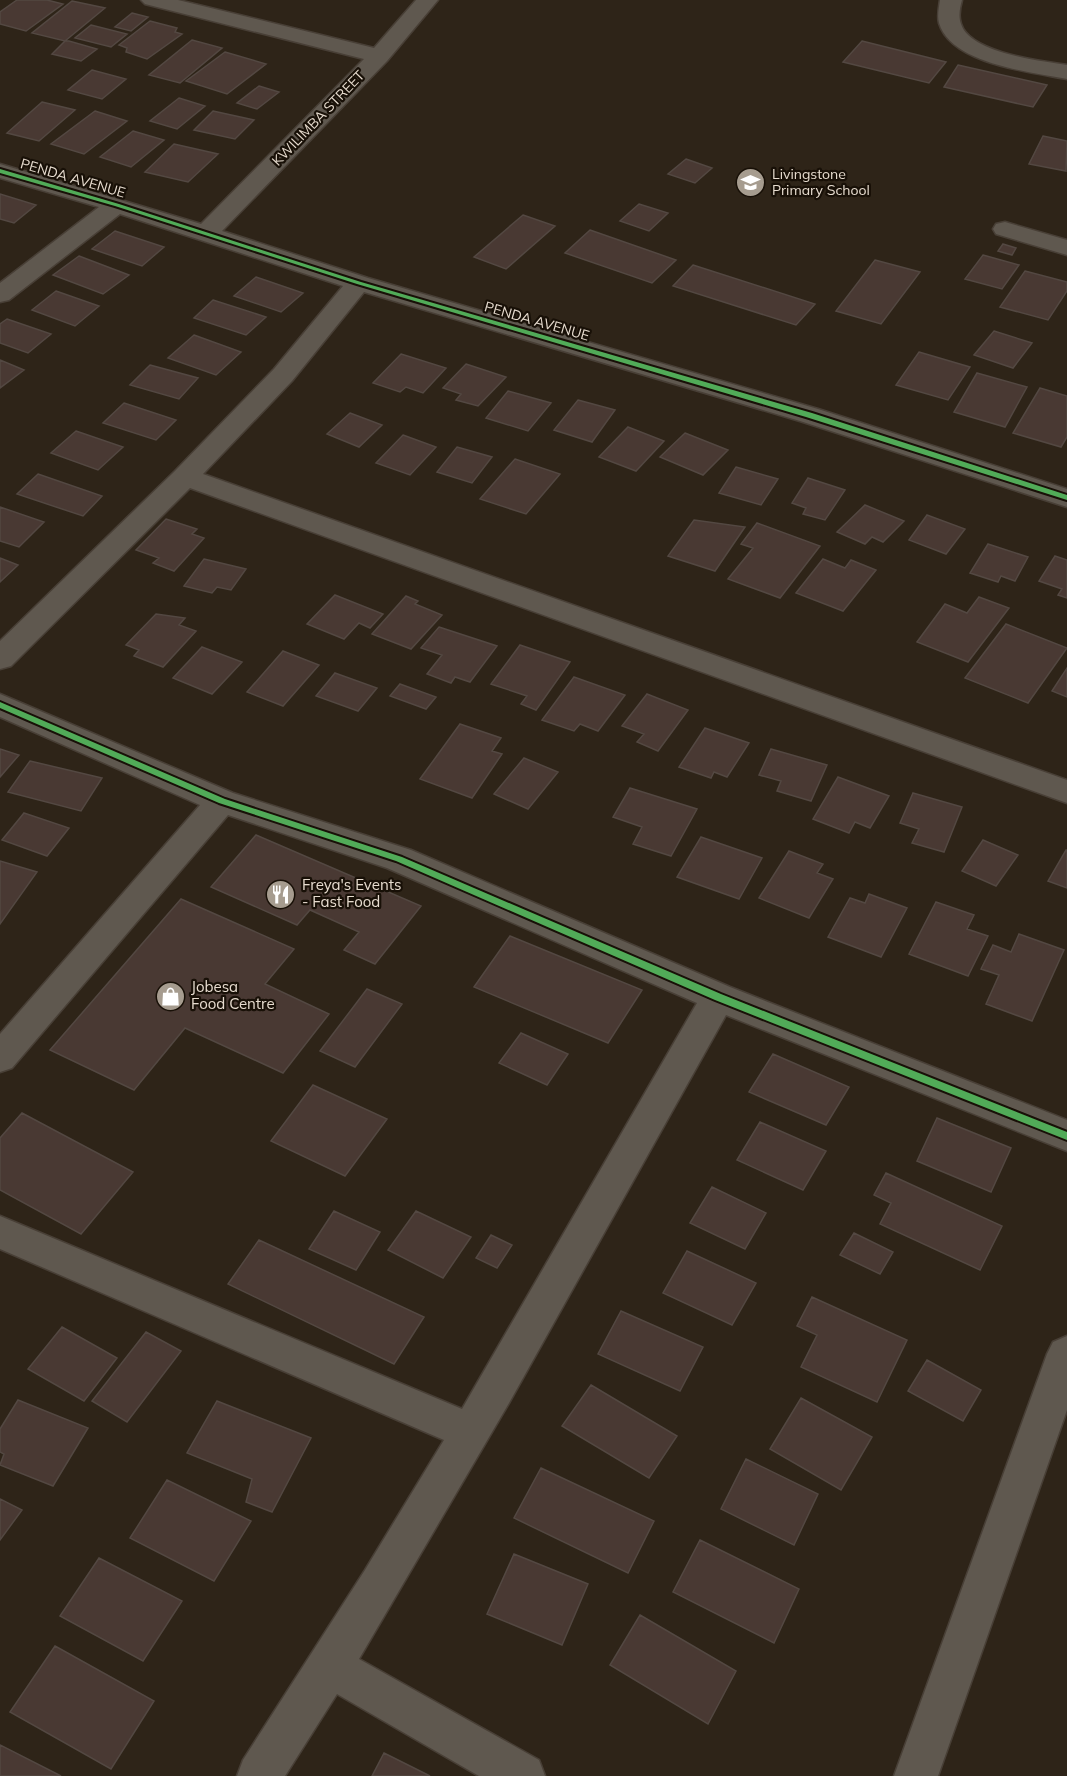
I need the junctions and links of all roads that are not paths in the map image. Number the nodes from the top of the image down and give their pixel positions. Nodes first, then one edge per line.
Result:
1 (152, 0) edge
2 (427, 0) edge
3 (951, 0) edge
4 (379, 56) junction
5 (1067, 72) edge
6 (0, 171) edge
7 (117, 205) junction
8 (1005, 229) dead end
9 (206, 233) junction
10 (1067, 248) edge
11 (359, 283) junction
12 (0, 295) edge
13 (185, 477) junction
14 (1067, 498) edge
15 (0, 659) edge
16 (0, 705) edge
17 (1067, 792) edge
18 (222, 801) junction
19 (718, 997) junction
20 (0, 1058) edge
21 (1067, 1136) edge
22 (3, 1239) edge
23 (1067, 1354) edge
24 (470, 1432) junction
25 (331, 1667) junction
26 (925, 1773) edge
27 (259, 1776) edge
28 (524, 1776) edge

1 - 4 street
2 - 4 street, KWILIMBA STREET
3 - 5 street
4 - 9 street, KWILIMBA STREET
6 - 7 street, PENDA AVENUE
7 - 9 street, PENDA AVENUE
7 - 12 street
8 - 10 street
9 - 11 street, PENDA AVENUE
11 - 13 street
11 - 14 street, PENDA AVENUE
13 - 15 street
13 - 17 street
16 - 18 street
18 - 19 street
18 - 20 street
19 - 21 street
19 - 24 street
22 - 24 street
23 - 26 street
24 - 25 street
25 - 27 street
25 - 28 street

